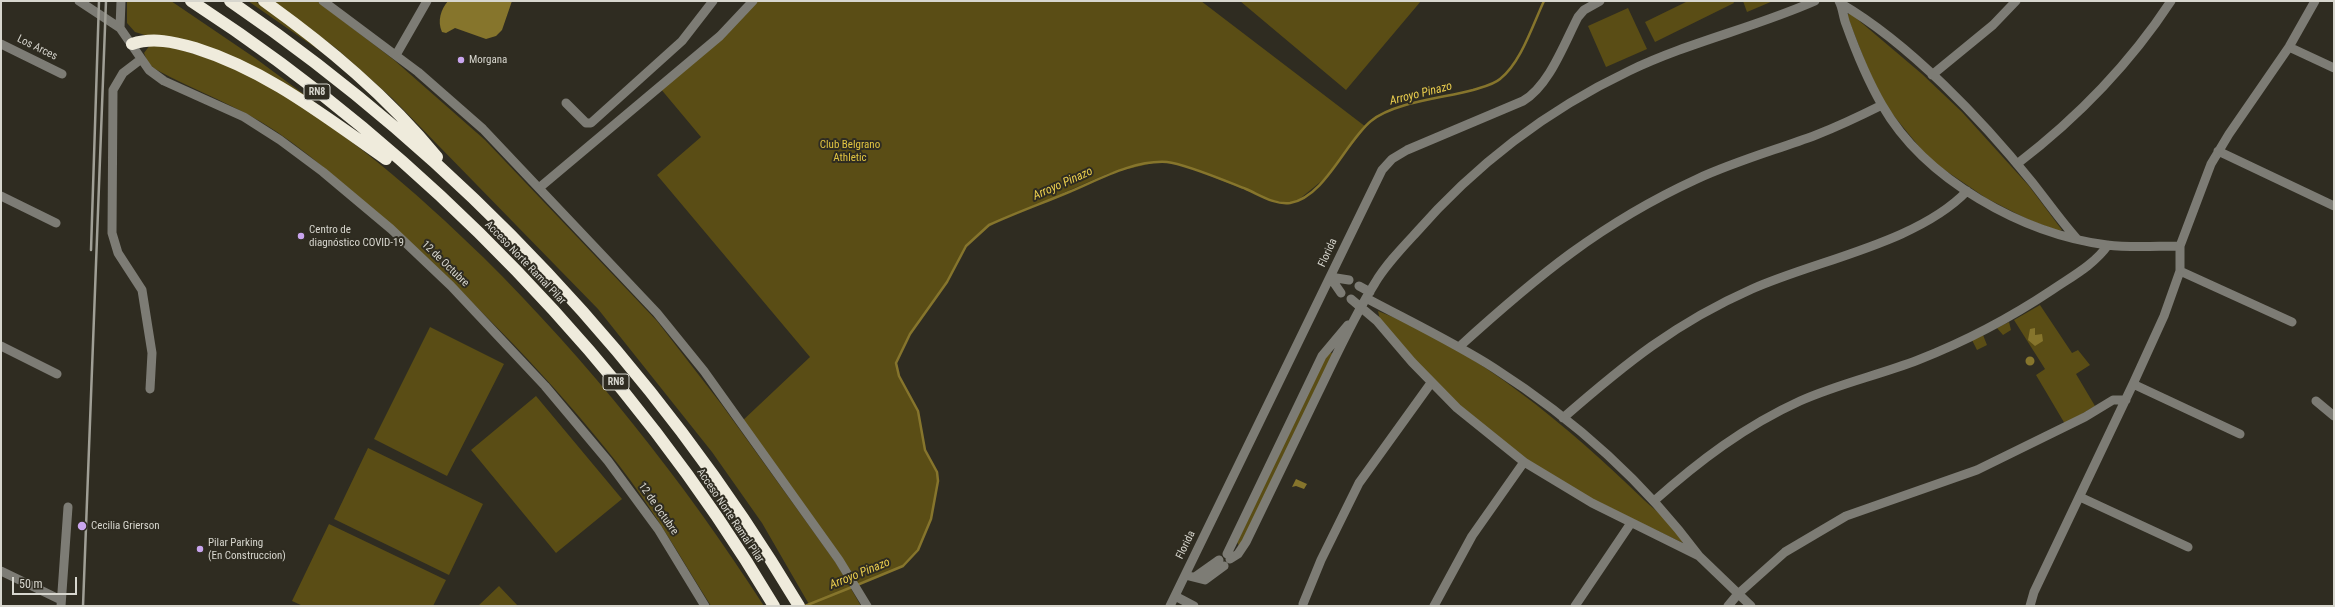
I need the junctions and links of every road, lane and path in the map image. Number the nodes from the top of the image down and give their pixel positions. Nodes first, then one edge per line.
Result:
1 (121, 1) edge
2 (191, 1) edge
3 (230, 1) edge
4 (264, 1) edge
5 (323, 1) edge
6 (427, 1) edge
7 (713, 1) edge
8 (753, 1) edge
9 (1600, 1) edge
10 (1815, 1) edge
11 (2016, 1) edge
12 (2171, 1) edge
13 (2314, 1) edge
14 (84, 2) edge
15 (1840, 2) edge
16 (120, 28) junction
17 (1, 44) edge
18 (132, 44) junction
19 (2290, 47) junction
20 (396, 55) junction
21 (140, 60) junction
22 (2334, 68) edge
23 (62, 74) dead end
24 (1932, 76) junction
25 (566, 103) dead end
26 (1882, 105) junction
27 (2218, 151) junction
28 (2017, 164) junction
29 (539, 188) junction
30 (1967, 191) junction
31 (466, 192) junction
32 (436, 193) junction
33 (1, 196) edge
34 (2334, 206) edge
35 (56, 223) dead end
36 (2077, 239) junction
37 (2108, 245) junction
38 (2180, 246) junction
39 (2180, 270) junction
40 (1330, 277) junction
41 (1349, 280) dead end
42 (1359, 286) dead end
43 (1341, 293) dead end
44 (1351, 299) dead end
45 (1364, 302) junction
46 (2292, 322) dead end
47 (1, 346) edge
48 (1459, 347) junction
49 (57, 374) dead end
50 (1431, 383) junction
51 (2134, 384) junction
52 (150, 389) dead end
53 (2126, 400) junction
54 (2316, 401) dead end
55 (2334, 416) edge
56 (1563, 418) junction
57 (2240, 434) dead end
58 (1524, 462) junction
59 (2080, 497) junction
60 (1654, 501) junction
61 (68, 507) dead end
62 (1631, 523) junction
63 (1232, 544) junction
64 (2188, 546) dead end
65 (1242, 549) junction
66 (1700, 556) junction
67 (1225, 560) junction
68 (1, 571) edge
69 (1185, 575) junction
70 (1738, 594) junction
71 (1175, 596) junction
72 (61, 603) edge
73 (1303, 604) dead end
74 (866, 605) edge
75 (705, 606) edge
76 (774, 606) edge
77 (800, 606) edge
78 (1170, 606) edge
79 (1194, 606) edge
80 (1434, 606) edge
81 (1576, 606) edge
82 (1728, 606) edge
83 (1751, 606) edge
84 (2030, 606) edge

1 - 16 street
2 - 32 highway, Acceso Norte Ramal Pilar / RN8
3 - 31 highway, Acceso Norte Ramal Pilar / RN8
4 - 31 highway
5 - 20 street
6 - 20 street
7 - 25 street
8 - 29 street
9 - 40 street, Florida
10 - 45 street
11 - 24 street
12 - 28 street
13 - 19 street
14 - 16 street, 12 de Octubre
15 - 24 street
15 - 26 street
16 - 18 street, 12 de Octubre
17 - 23 street, Los Arces
18 - 21 street, 12 de Octubre
18 - 32 highway
19 - 22 street
19 - 27 street
20 - 29 street
21 - 52 street
21 - 75 street, 12 de Octubre
24 - 28 street
26 - 30 street
26 - 48 street
27 - 34 street
27 - 38 street
28 - 36 street
29 - 74 street
30 - 36 street
30 - 56 street
31 - 77 highway, Acceso Norte Ramal Pilar / RN8
32 - 76 highway, Acceso Norte Ramal Pilar / RN8
33 - 35 street
36 - 37 street
37 - 38 street
37 - 60 street
38 - 39 street
39 - 46 street
39 - 51 street
40 - 41 street
40 - 43 street
40 - 69 street, Florida
42 - 45 street
44 - 45 street
45 - 48 street
45 - 50 street
45 - 63 street
45 - 65 street
47 - 49 street
48 - 56 street
50 - 58 street
50 - 73 street
51 - 53 street
51 - 57 street
53 - 59 street
53 - 70 street
54 - 55 street
56 - 60 street
58 - 62 street
58 - 80 street
59 - 64 street
59 - 84 street
60 - 66 street
61 - 72 street
62 - 66 street
62 - 81 street
63 - 65 street
63 - 67 street
65 - 67 street
66 - 70 street
67 - 69 street
68 - 72 street
69 - 71 street, Florida
70 - 82 street
70 - 83 street
71 - 78 street, Florida
71 - 79 street

